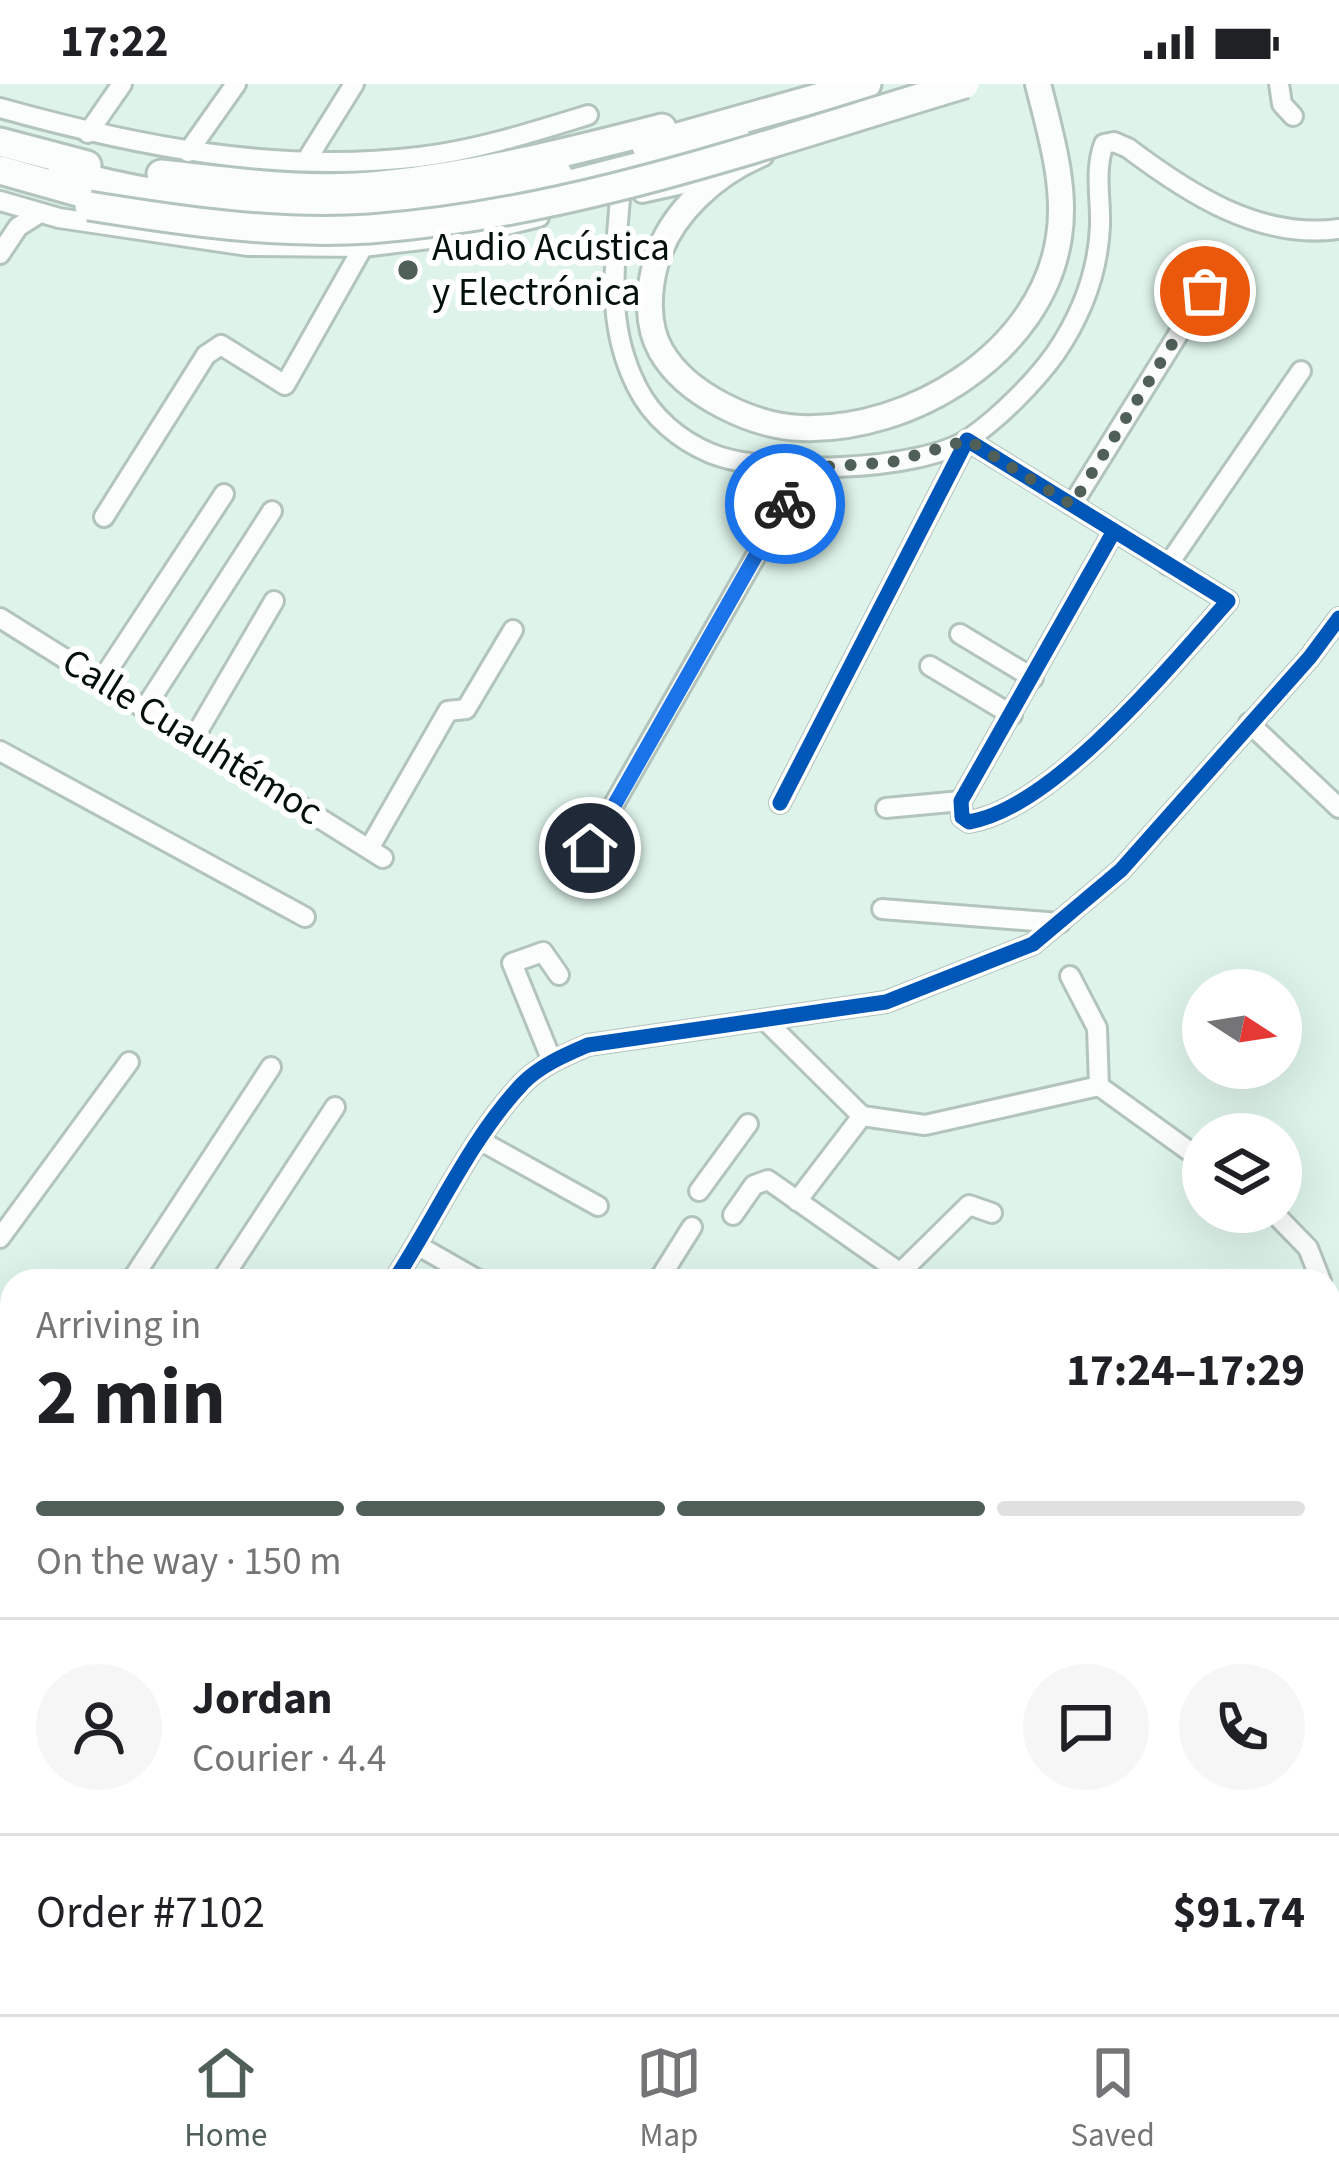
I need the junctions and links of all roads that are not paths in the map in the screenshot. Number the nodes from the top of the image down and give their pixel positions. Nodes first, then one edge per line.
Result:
1 (122, 84) edge
2 (236, 84) edge
3 (354, 84) edge
4 (834, 84) edge
5 (966, 84) edge
6 (1280, 84) edge
7 (1041, 96) edge
8 (868, 97) edge
9 (0, 108) edge
10 (589, 115) dead end
11 (1293, 116) dead end
12 (88, 133) junction
13 (0, 142) edge
14 (188, 152) junction
15 (0, 153) edge
16 (306, 161) junction
17 (0, 170) edge
18 (719, 176) junction
19 (0, 180) edge
20 (620, 198) junction
21 (0, 201) edge
22 (40, 213) junction
23 (1339, 230) edge
24 (363, 247) junction
25 (0, 254) edge
26 (1205, 291) dead end
27 (1301, 371) dead end
28 (968, 440) junction
29 (806, 468) junction
30 (224, 494) dead end
31 (1072, 505) junction
32 (272, 511) dead end
33 (104, 517) dead end
34 (1114, 531) junction
35 (1168, 565) junction
36 (274, 601) dead end
37 (0, 618) edge
38 (1339, 618) edge
39 (513, 630) dead end
40 (960, 634) dead end
41 (1324, 640) junction
42 (1339, 655) edge
43 (930, 666) dead end
44 (1033, 678) junction
45 (101, 680) junction
46 (146, 708) junction
47 (1012, 715) junction
48 (1249, 723) junction
49 (194, 738) junction
50 (0, 751) edge
51 (780, 803) dead end
52 (886, 808) dead end
53 (1339, 808) edge
54 (962, 809) junction
55 (590, 848) dead end
56 (882, 909) dead end
57 (305, 917) dead end
58 (1060, 923) junction
59 (559, 975) dead end
60 (1070, 976) dead end
61 (767, 1022) junction
62 (552, 1060) junction
63 (129, 1062) dead end
64 (271, 1067) dead end
65 (1099, 1086) junction
66 (335, 1107) dead end
67 (862, 1116) junction
68 (748, 1124) dead end
69 (481, 1141) junction
70 (1182, 1146) edge
71 (722, 1158) junction
72 (754, 1184) junction
73 (699, 1191) dead end
74 (797, 1202) junction
75 (598, 1206) dead end
76 (992, 1213) dead end
77 (733, 1215) dead end
78 (692, 1227) dead end
79 (1293, 1233) edge
80 (0, 1238) edge
81 (417, 1245) junction
82 (139, 1269) edge
83 (228, 1269) edge
84 (402, 1269) edge
85 (459, 1269) edge
86 (666, 1269) edge
87 (895, 1269) edge
88 (914, 1269) edge
89 (1316, 1269) edge

1 - 12 street
2 - 14 street
3 - 16 street
4 - 13 highway
5 - 8 highway
5 - 19 highway, bridge
6 - 11 street
7 - 18 main road
8 - 15 highway
8 - 17 highway
8 - 18 main road
9 - 12 street
10 - 16 street
12 - 14 street
14 - 16 street
18 - 20 street
20 - 24 street
20 - 29 street
21 - 22 street
22 - 24 street
22 - 25 street
23 - 28 street
24 - 33 street
26 - 31 street
27 - 35 street
28 - 29 street
28 - 31 street
28 - 51 street
29 - 55 street
30 - 45 street
31 - 34 street
32 - 46 street
34 - 35 street
34 - 44 street
35 - 54 street
36 - 49 street
37 - 45 street, Calle Cuauhtémoc
38 - 41 street
39 - 49 street, Calle Cuauhtémoc
40 - 44 street
41 - 42 street
41 - 48 street
43 - 47 street
44 - 47 street
45 - 46 street, Calle Cuauhtémoc
46 - 49 street, Calle Cuauhtémoc
47 - 54 street
48 - 53 street
48 - 58 street
50 - 57 street
52 - 54 street
56 - 58 street
58 - 61 street
59 - 62 street
60 - 65 street
61 - 62 street
61 - 67 street
62 - 69 street
63 - 80 street
64 - 82 street
65 - 67 street
65 - 70 street
66 - 83 street
67 - 74 street
68 - 71 street
69 - 75 street
69 - 81 street
71 - 72 street
71 - 73 street
72 - 74 street
72 - 77 street
74 - 87 street
76 - 88 street
78 - 86 street
79 - 89 street
81 - 84 street
81 - 85 street

